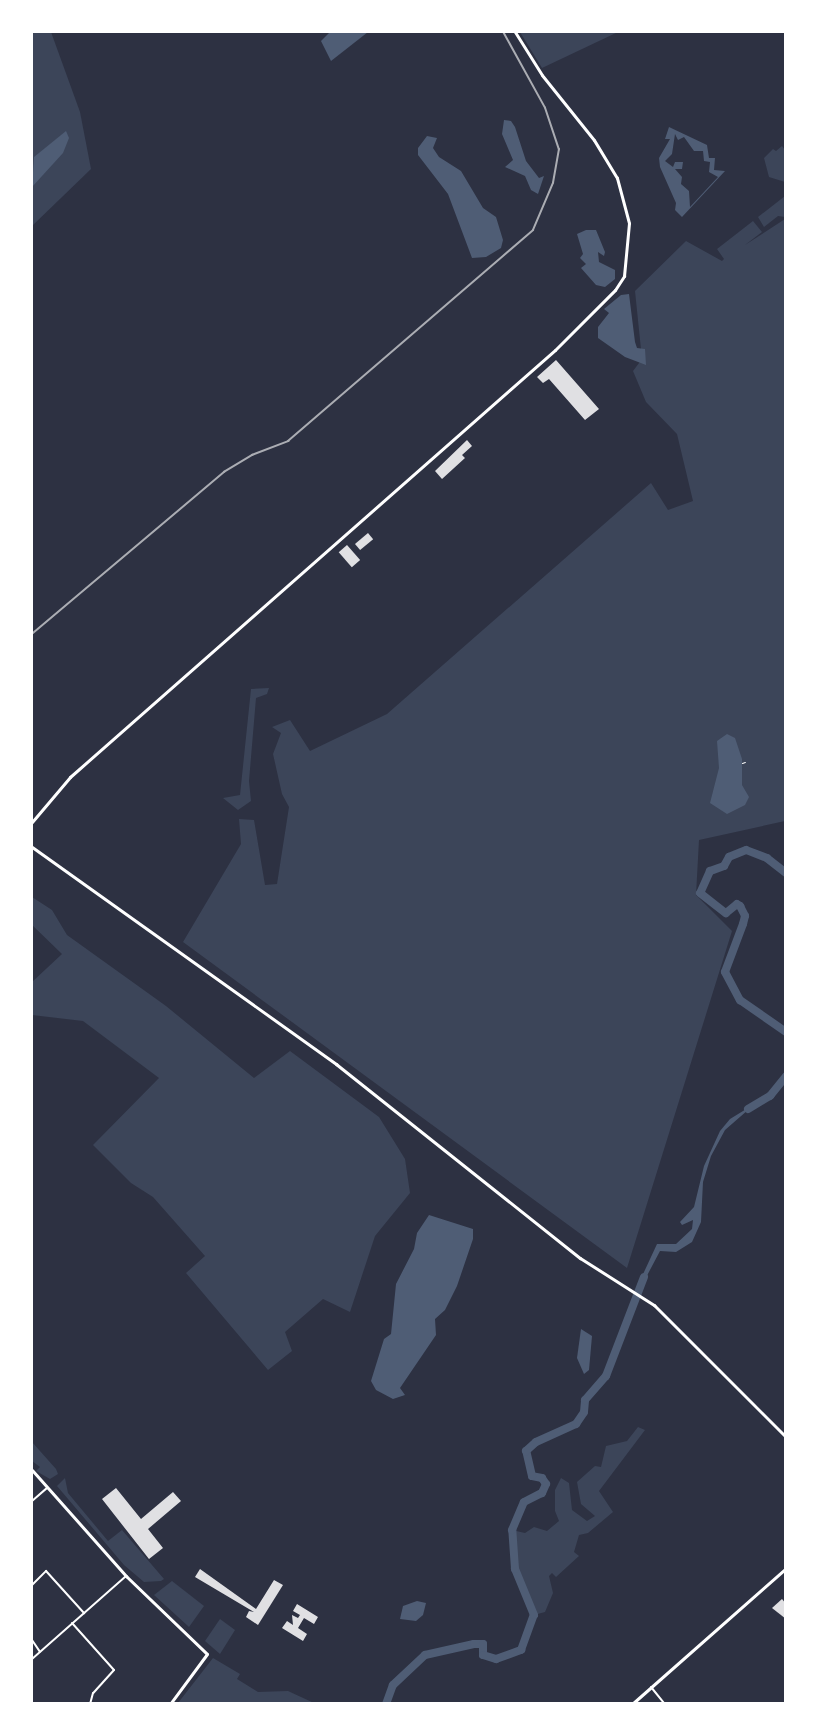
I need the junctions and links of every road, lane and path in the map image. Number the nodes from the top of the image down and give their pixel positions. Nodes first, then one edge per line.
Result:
1 (515, 32) edge
2 (745, 762) dead end
3 (742, 763) dead end
4 (32, 822) edge
5 (32, 847) edge
6 (786, 1437) edge
7 (32, 1470) edge
8 (47, 1488) junction
9 (32, 1501) edge
10 (786, 1569) edge
11 (126, 1576) junction
12 (32, 1586) edge
13 (84, 1613) junction
14 (72, 1623) junction
15 (32, 1640) edge
16 (40, 1652) junction
17 (32, 1659) edge
18 (651, 1687) junction
19 (90, 1704) edge
20 (170, 1704) edge
21 (632, 1704) edge
22 (665, 1704) edge

1 - 4 street
2 - 3 path
5 - 6 street
7 - 8 street
8 - 9 street
8 - 11 street
10 - 18 street
11 - 13 street
11 - 20 street
12 - 13 street
13 - 14 street
14 - 16 street
14 - 19 street
15 - 16 street
16 - 17 street
18 - 21 street
18 - 22 street

